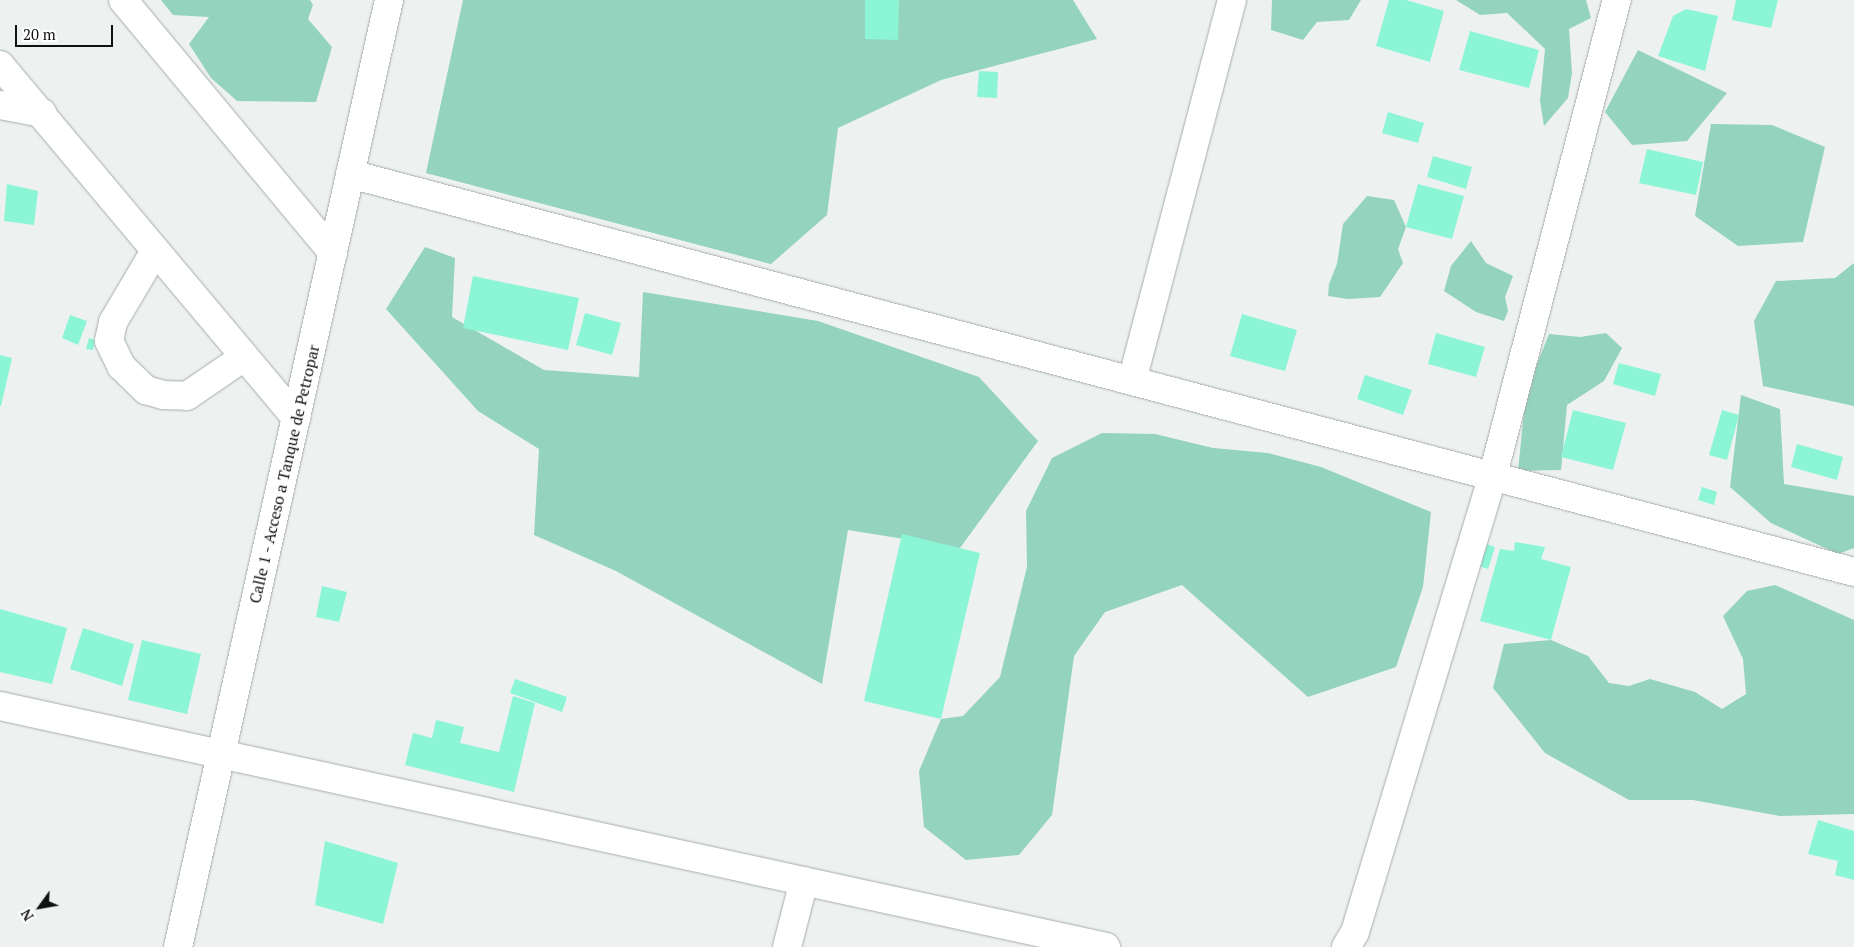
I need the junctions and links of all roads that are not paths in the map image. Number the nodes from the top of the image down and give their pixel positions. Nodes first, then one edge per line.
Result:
1 (124, 0) edge
2 (389, 0) edge
3 (1232, 0) edge
4 (1617, 0) edge
5 (0, 65) edge
6 (0, 105) edge
7 (42, 113) junction
8 (350, 174) junction
9 (155, 251) junction
10 (332, 253) junction
11 (244, 357) junction
12 (1132, 382) junction
13 (296, 418) junction
14 (1493, 475) junction
15 (1854, 572) edge
16 (0, 706) edge
17 (221, 754) junction
18 (804, 881) junction
19 (178, 947) edge
20 (787, 947) edge
21 (1106, 947) edge
22 (1346, 947) edge

1 - 10 street
2 - 8 street, Calle 1 - Acceso a Tanque de Petropar
3 - 12 street
4 - 14 street
5 - 7 street
6 - 7 street
7 - 9 street
8 - 10 street, Calle 1 - Acceso a Tanque de Petropar
8 - 12 street
9 - 11 street
9 - 11 street
10 - 13 street, Calle 1 - Acceso a Tanque de Petropar
11 - 13 street
12 - 14 street
13 - 17 street, Calle 1 - Acceso a Tanque de Petropar
14 - 15 street
14 - 22 street
16 - 17 street
17 - 18 street
17 - 19 street, Calle 1 - Acceso a Tanque de Petropar
18 - 20 street
18 - 21 street

